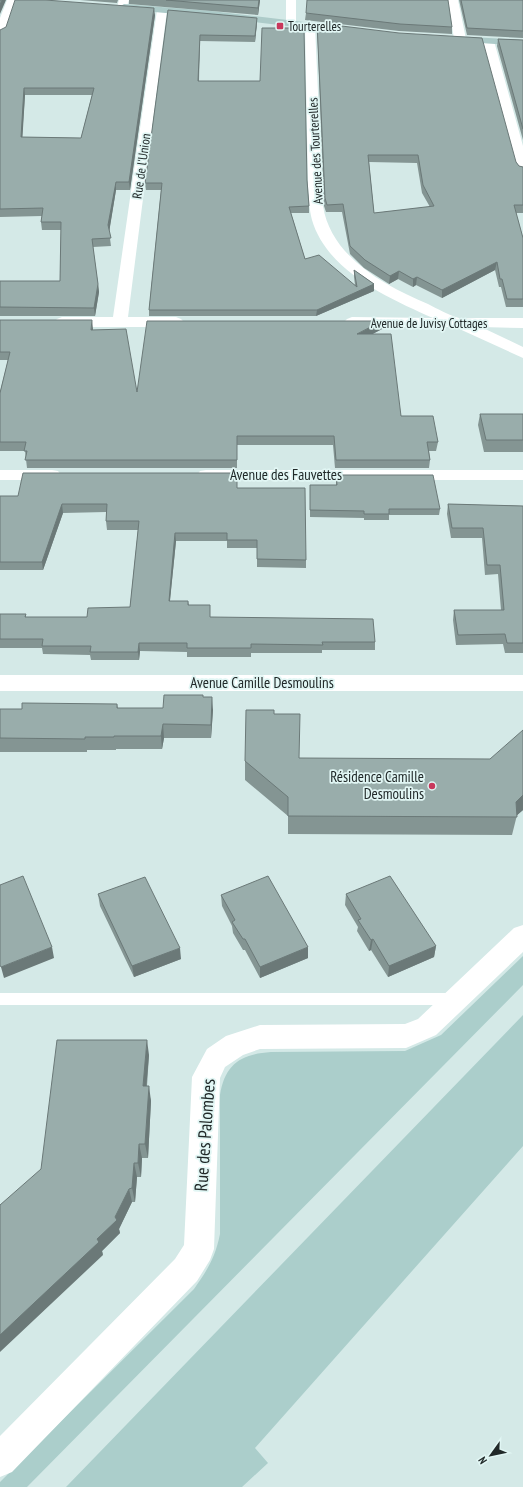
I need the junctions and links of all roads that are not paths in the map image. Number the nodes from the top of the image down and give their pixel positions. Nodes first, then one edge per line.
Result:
1 (13, 0) edge
2 (22, 0) edge
3 (291, 0) edge
4 (452, 0) edge
5 (120, 5) edge
6 (162, 10) junction
7 (291, 23) junction
8 (310, 25) junction
9 (356, 31) edge
10 (0, 33) edge
11 (440, 38) edge
12 (460, 39) junction
13 (488, 41) junction
14 (523, 43) edge
15 (523, 169) edge
16 (48, 322) edge
17 (120, 322) junction
18 (190, 322) edge
19 (339, 322) edge
20 (457, 322) junction
21 (523, 322) edge
22 (523, 353) edge
23 (0, 475) edge
24 (70, 475) edge
25 (188, 475) edge
26 (523, 475) edge
27 (0, 683) edge
28 (523, 683) edge
29 (523, 936) edge
30 (0, 999) edge
31 (457, 999) junction
32 (0, 1460) edge

1 - 2 main road
1 - 10 street
3 - 7 street
4 - 12 street
5 - 6 main road
6 - 7 main road
6 - 17 street, Rue de l'Union
7 - 8 main road
8 - 9 main road
8 - 20 street, Avenue des Tourterelles
11 - 12 main road
12 - 13 main road
13 - 14 main road
13 - 15 street
16 - 17 street
17 - 18 street
19 - 20 street, Avenue de Juvisy Cottages
20 - 21 street, Avenue de Juvisy Cottages
20 - 22 street, Avenue des Tourterelles
23 - 24 street
25 - 26 street, Avenue des Fauvettes
27 - 28 street, Avenue Camille Desmoulins
29 - 31 street, Rue des Palombes
30 - 31 lane
31 - 32 street, Rue des Palombes

